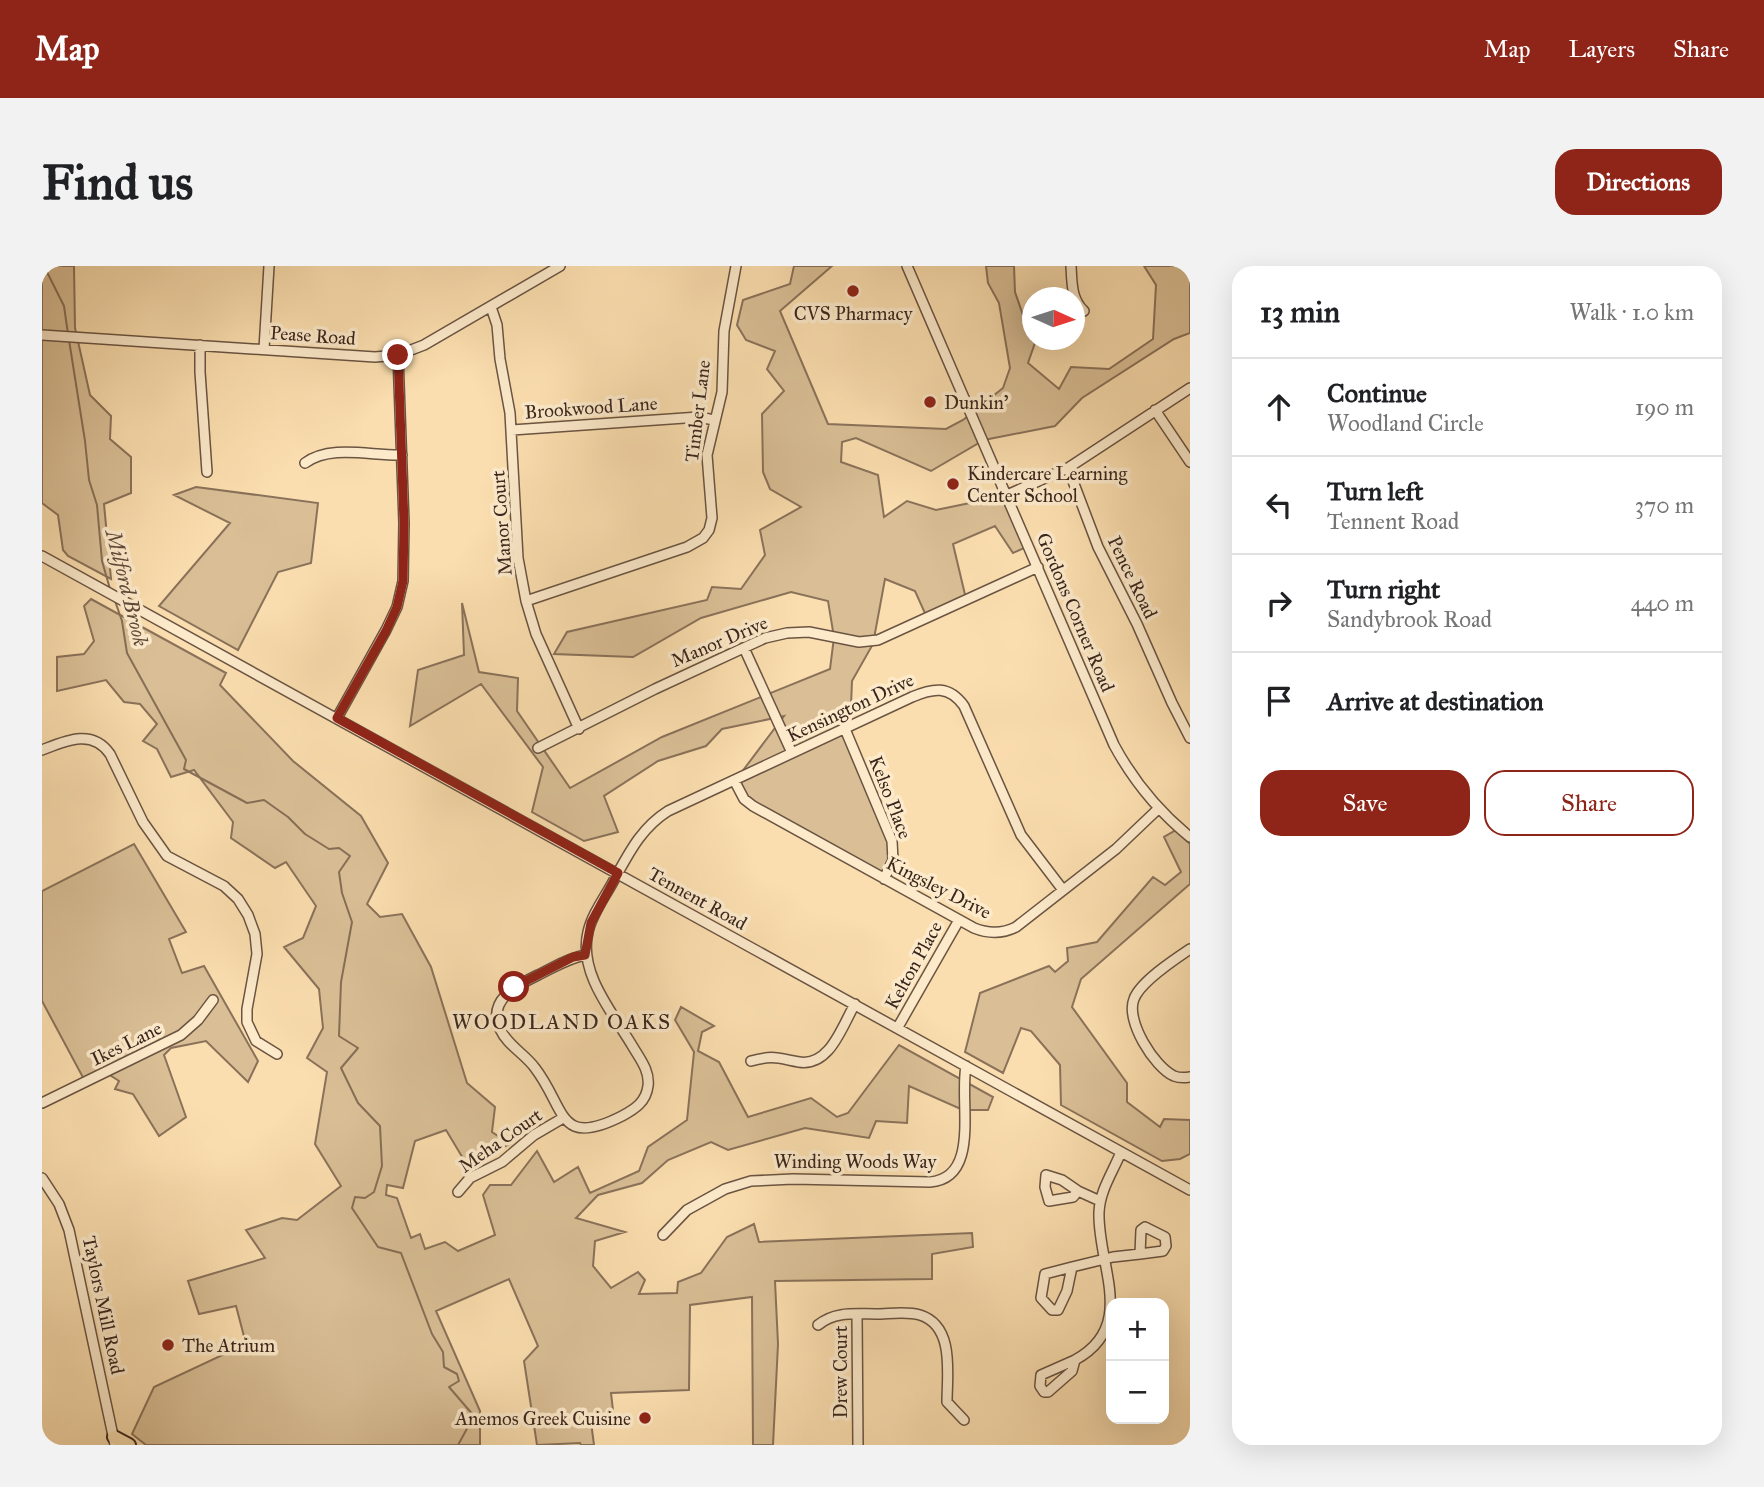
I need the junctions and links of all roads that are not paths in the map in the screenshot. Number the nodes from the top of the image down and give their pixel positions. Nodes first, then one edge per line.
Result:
1 (269, 266) edge
2 (560, 266) edge
3 (736, 266) edge
4 (907, 266) edge
5 (1071, 266) edge
6 (1073, 287) edge
7 (491, 307) junction
8 (42, 335) edge
9 (200, 345) junction
10 (264, 349) junction
11 (398, 355) junction
12 (1190, 388) edge
13 (1155, 410) junction
14 (714, 420) junction
15 (512, 430) junction
16 (402, 455) junction
17 (1190, 462) edge
18 (305, 463) dead end
19 (1068, 468) junction
20 (207, 472) dead end
21 (1007, 495) junction
22 (42, 556) edge
23 (1038, 567) junction
24 (526, 601) junction
25 (744, 648) junction
26 (337, 718) junction
27 (579, 729) junction
28 (845, 729) junction
29 (1190, 738) edge
30 (538, 748) dead end
31 (42, 750) edge
32 (792, 753) junction
33 (734, 780) junction
34 (1158, 809) junction
35 (1190, 837) edge
36 (618, 873) junction
37 (884, 879) junction
38 (1063, 890) junction
39 (959, 920) junction
40 (1190, 949) edge
41 (585, 955) junction
42 (213, 1000) dead end
43 (855, 1004) junction
44 (898, 1027) junction
45 (277, 1054) dead end
46 (751, 1061) dead end
47 (966, 1066) junction
48 (1190, 1077) edge
49 (42, 1103) edge
50 (563, 1118) junction
51 (1121, 1152) junction
52 (43, 1180) edge
53 (1190, 1190) edge
54 (1078, 1191) dead end
55 (458, 1192) dead end
56 (1100, 1201) junction
57 (663, 1235) dead end
58 (1140, 1254) dead end
59 (1105, 1259) junction
60 (1072, 1267) junction
61 (857, 1314) junction
62 (818, 1325) dead end
63 (1074, 1360) dead end
64 (964, 1420) dead end
65 (115, 1441) edge
66 (129, 1445) edge
67 (858, 1445) edge

1 - 10 street
2 - 7 street, Pease Road
3 - 14 street, Timber Lane
4 - 21 street, Gordons Corner Road
5 - 6 street
7 - 11 street, Pease Road
7 - 15 street, Manor Court
8 - 9 street, Pease Road
9 - 10 street, Pease Road
9 - 20 street
10 - 11 street, Pease Road
11 - 16 street
12 - 13 street
13 - 17 street
13 - 19 street
14 - 15 street, Brookwood Lane
14 - 24 street, Timber Lane
15 - 24 street, Manor Court
16 - 18 street
16 - 26 street
19 - 21 street
19 - 29 street, Pence Road
21 - 23 street, Gordons Corner Road
22 - 26 street, Tennent Road
23 - 25 street, Manor Drive
23 - 34 street, Gordons Corner Road
24 - 27 street, Manor Court
25 - 27 street, Manor Drive
25 - 32 street
26 - 36 street, Tennent Road
27 - 30 street, Manor Drive
28 - 32 street, Kensington Drive
28 - 37 street, Kelso Place
28 - 38 street, Kensington Drive
31 - 45 street
32 - 33 street, Kensington Drive
33 - 36 street, Kensington Drive
33 - 37 street, Kingsley Drive
34 - 35 street, Gordons Corner Road
34 - 38 street, Kingsley Drive
36 - 41 street, Kensington Drive
36 - 43 street, Tennent Road
37 - 39 street, Kingsley Drive
38 - 39 street, Kingsley Drive
39 - 44 street, Kelton Place
40 - 48 street
41 - 50 street
41 - 50 street
42 - 49 street, Ikes Lane
43 - 44 street, Tennent Road
43 - 46 street
44 - 47 street, Tennent Road
47 - 51 street, Tennent Road
47 - 57 street, Winding Woods Way
50 - 55 street, Meha Court
51 - 53 street, Tennent Road
51 - 56 street
52 - 65 street, Taylors Mill Road
54 - 56 street
56 - 59 street
58 - 59 street
59 - 60 street
59 - 63 street
60 - 60 street
61 - 62 street, Drew Court
61 - 64 street, Drew Court
61 - 67 street, Drew Court
65 - 66 highway

